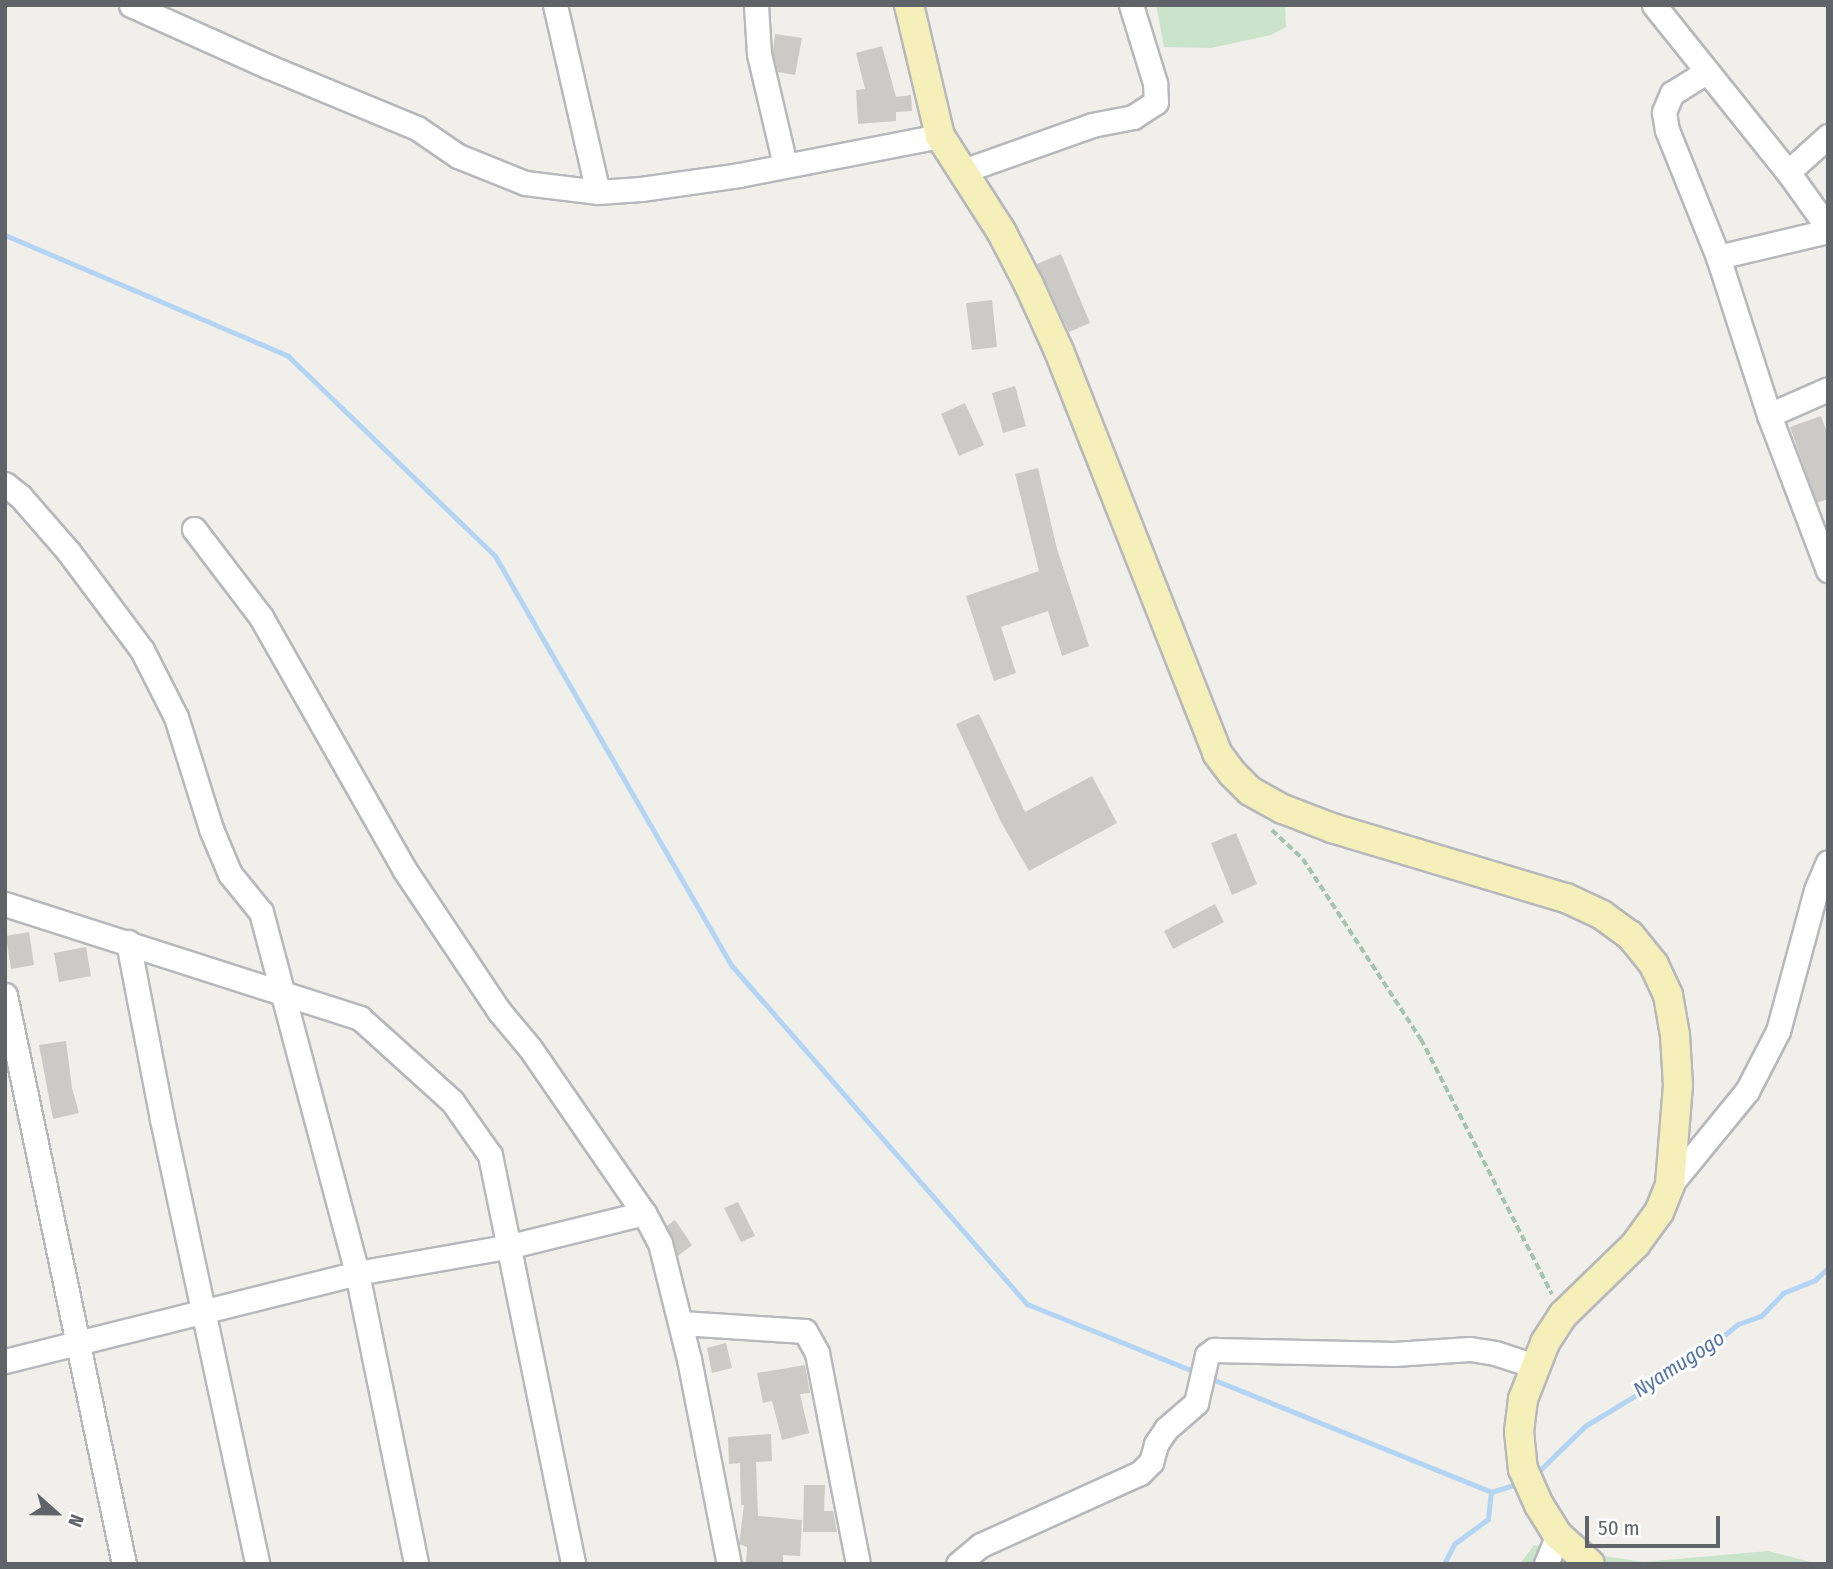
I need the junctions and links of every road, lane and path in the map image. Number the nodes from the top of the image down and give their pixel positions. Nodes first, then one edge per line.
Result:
1 (131, 5) edge
2 (555, 5) edge
3 (755, 5) edge
4 (909, 5) edge
5 (1131, 5) edge
6 (1654, 5) edge
7 (1706, 72) junction
8 (940, 136) junction
9 (1828, 136) edge
10 (785, 165) junction
11 (963, 171) junction
12 (1788, 172) junction
13 (598, 192) junction
14 (1828, 229) edge
15 (1718, 257) junction
16 (1828, 389) edge
17 (1769, 415) junction
18 (5, 484) edge
19 (1820, 527) edge
20 (194, 529) dead end
21 (1828, 570) edge
22 (1268, 826) dead end
23 (1828, 862) edge
24 (5, 904) edge
25 (128, 942) junction
26 (283, 994) junction
27 (5, 995) edge
28 (1670, 1185) junction
29 (644, 1213) junction
30 (510, 1246) junction
31 (356, 1273) junction
32 (205, 1309) junction
33 (1563, 1315) junction
34 (681, 1323) junction
35 (76, 1343) junction
36 (5, 1361) edge
37 (1535, 1366) junction
38 (1558, 1535) junction
39 (124, 1564) edge
40 (257, 1564) edge
41 (416, 1564) edge
42 (573, 1564) edge
43 (729, 1564) edge
44 (858, 1564) edge
45 (958, 1564) edge
46 (1546, 1564) edge
47 (1590, 1564) edge

1 - 13 street
2 - 13 street
3 - 10 street
4 - 8 main road
5 - 11 street
6 - 7 street
7 - 12 street
7 - 15 street
8 - 10 street
8 - 11 main road
9 - 12 street
10 - 13 street
11 - 28 main road
12 - 14 street
14 - 15 street
15 - 17 street
16 - 17 street
17 - 19 street
18 - 26 street
19 - 21 street
20 - 29 street
22 - 33 path
23 - 28 street
24 - 25 street
25 - 26 street
25 - 32 street
26 - 30 street
26 - 31 street
27 - 35 street
28 - 33 main road
29 - 30 street
29 - 34 street
30 - 31 street
30 - 42 street
31 - 32 street
31 - 41 street
32 - 35 street
32 - 40 street
33 - 37 main road
34 - 43 street
34 - 44 street
35 - 36 street
35 - 39 street
37 - 38 main road
37 - 45 street
38 - 46 street
38 - 47 main road

